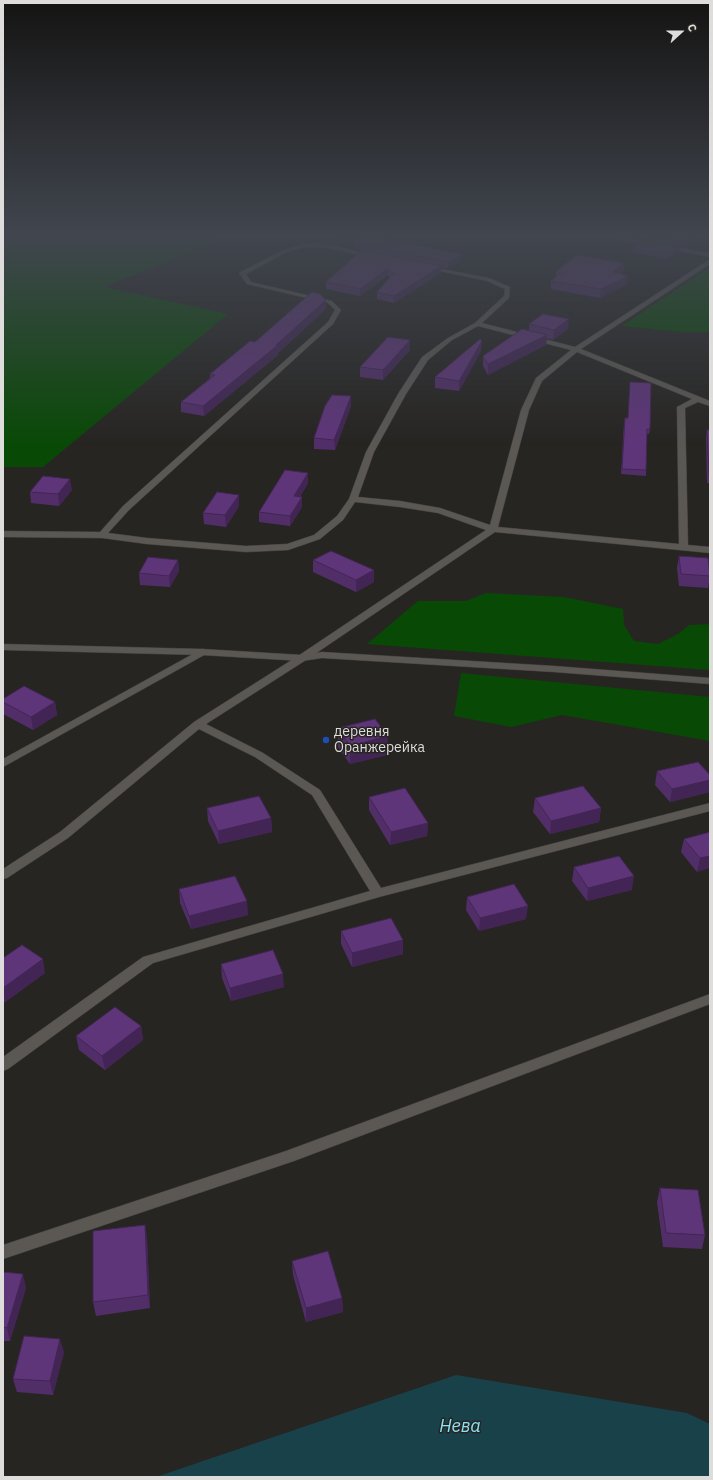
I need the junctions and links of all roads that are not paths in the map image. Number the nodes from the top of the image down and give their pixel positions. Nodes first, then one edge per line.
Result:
1 (335, 307) edge
2 (496, 307) edge
3 (640, 307) edge
4 (477, 324) junction
5 (576, 349) junction
6 (698, 399) junction
7 (710, 404) edge
8 (354, 498) junction
9 (493, 529) junction
10 (3, 534) edge
11 (102, 535) junction
12 (684, 548) junction
13 (710, 550) edge
14 (3, 647) edge
15 (202, 652) junction
16 (302, 658) junction
17 (710, 681) edge
18 (198, 724) junction
19 (3, 764) edge
20 (710, 807) edge
21 (3, 875) edge
22 (378, 893) junction
23 (710, 999) edge
24 (3, 1065) edge
25 (3, 1252) edge

1 - 11 street
2 - 4 street
3 - 5 street
4 - 5 street
4 - 8 street
5 - 6 street
5 - 9 street
6 - 7 street
6 - 12 street
8 - 9 street
8 - 11 street
9 - 12 street
9 - 16 street
10 - 11 street
12 - 13 street
14 - 15 street
15 - 16 street
15 - 19 street
16 - 17 street
16 - 18 street
18 - 21 street
18 - 22 street
20 - 22 street
22 - 24 street
23 - 25 street

